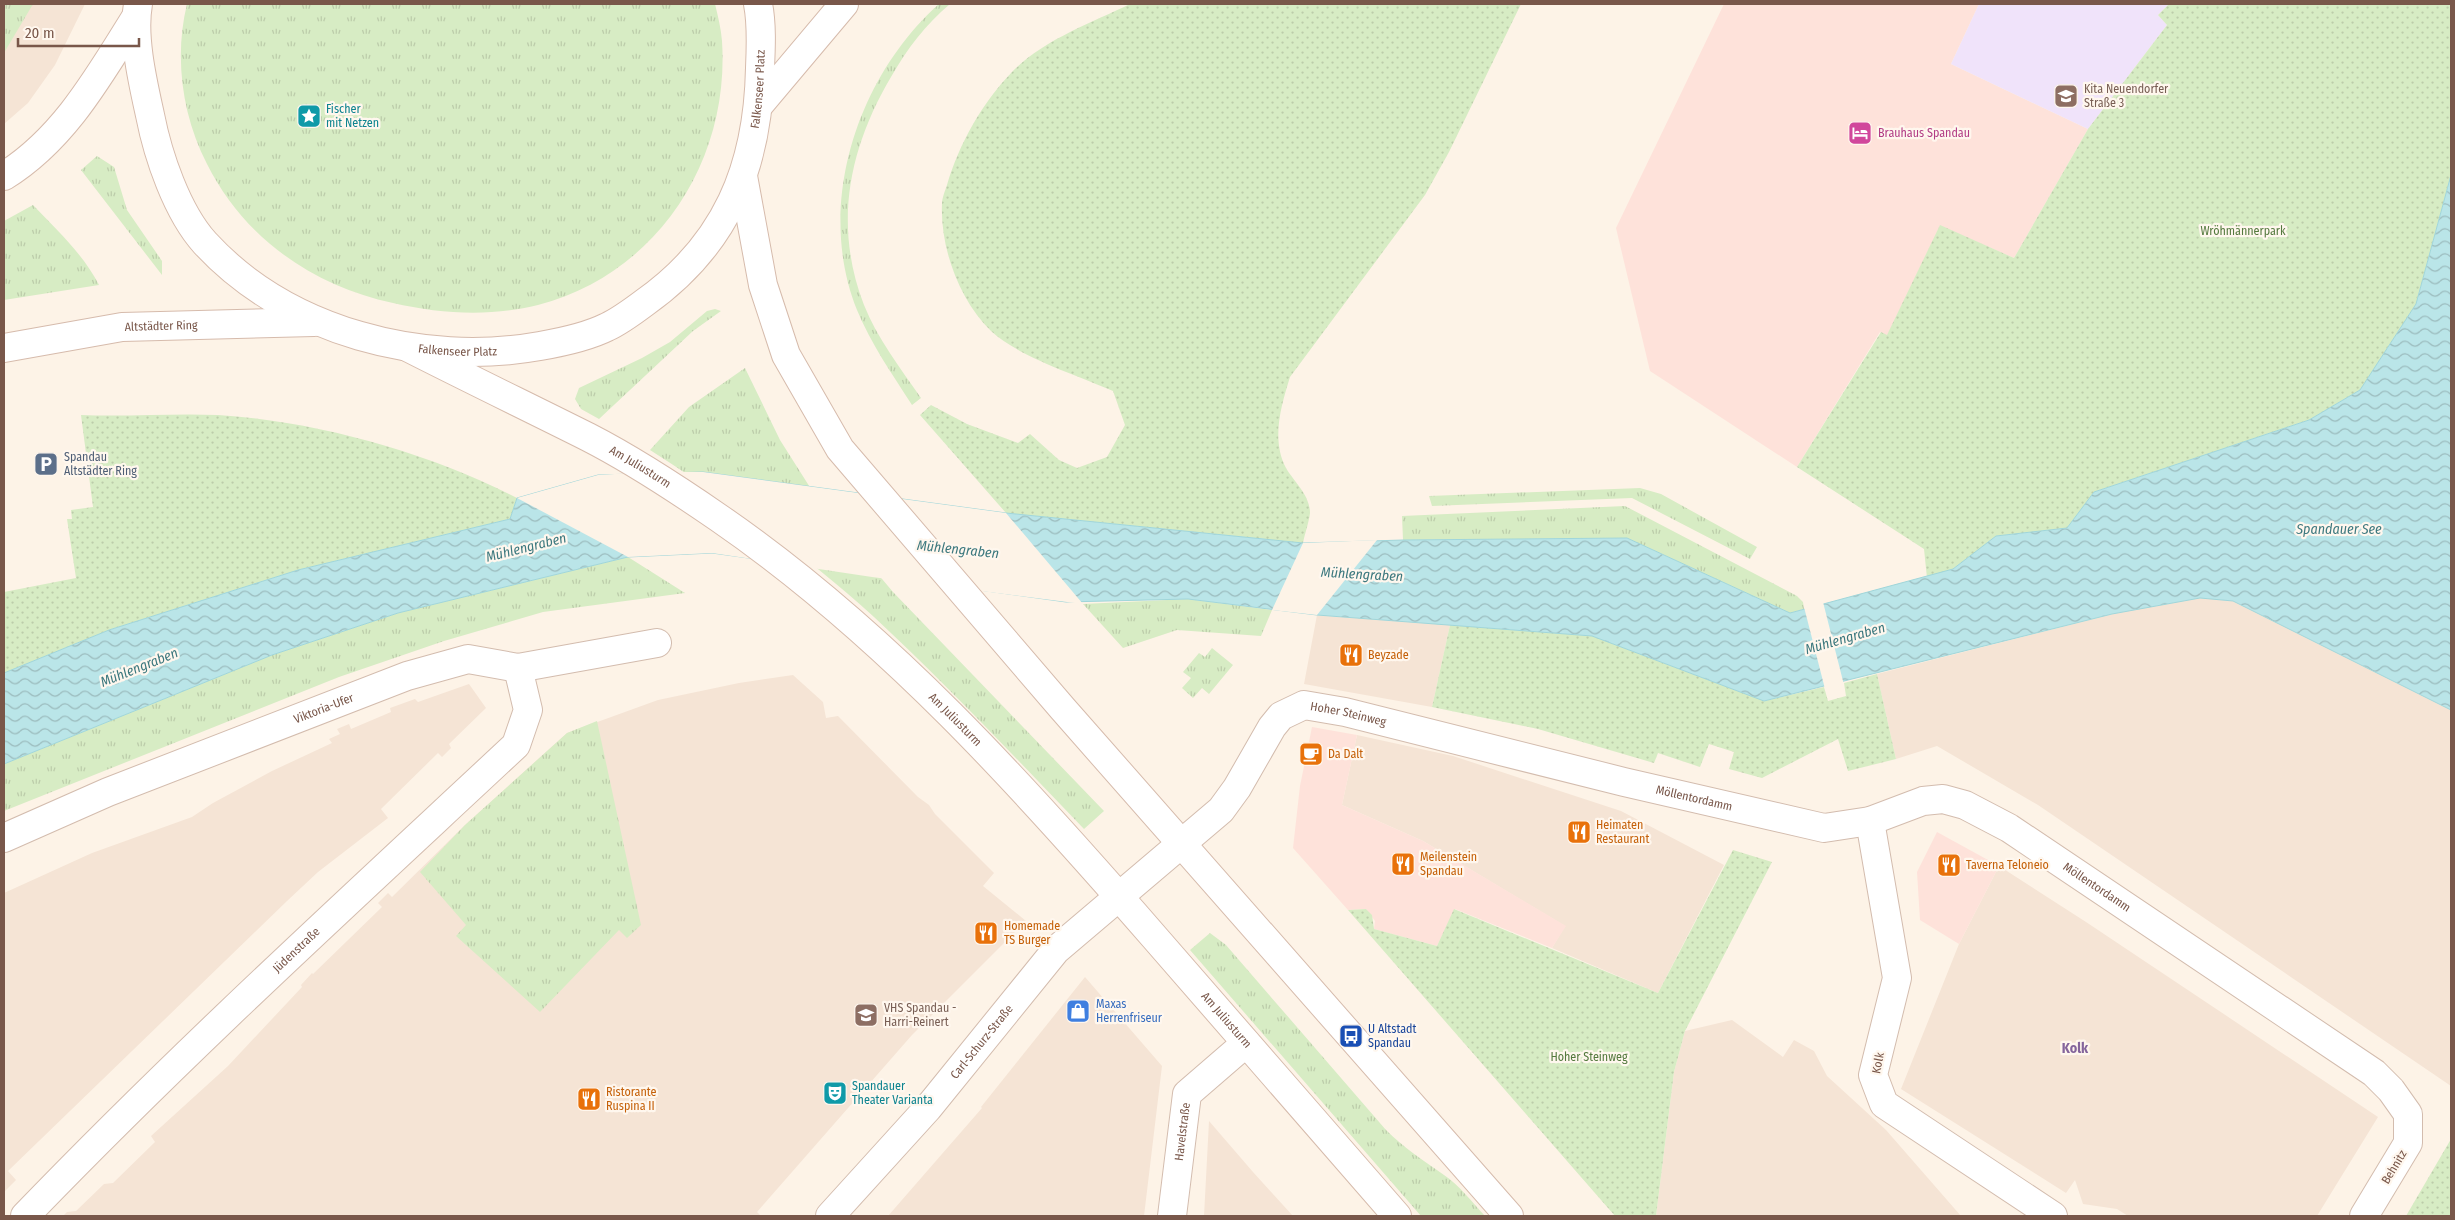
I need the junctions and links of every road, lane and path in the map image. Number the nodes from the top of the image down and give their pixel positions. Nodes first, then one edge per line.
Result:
1 (758, 4) edge
2 (844, 4) edge
3 (137, 10) edge
4 (759, 105) junction
5 (4, 176) edge
6 (743, 176) junction
7 (321, 322) junction
8 (4, 348) edge
9 (408, 348) junction
10 (657, 643) dead end
11 (518, 668) junction
12 (1624, 782) joint
13 (1870, 821) junction
14 (4, 838) edge
15 (1183, 844) junction
16 (1119, 896) junction
17 (1246, 1043) junction
18 (2408, 1114) joint
19 (25, 1216) edge
20 (830, 1216) edge
21 (1172, 1216) edge
22 (1397, 1216) edge
23 (1509, 1216) edge
24 (2053, 1216) edge
25 (2364, 1216) edge

1 - 4 main road, Falkenseer Platz
2 - 4 main road
3 - 5 main road
3 - 7 main road, Falkenseer Platz
4 - 6 main road, Falkenseer Platz
6 - 9 main road, Falkenseer Platz
6 - 15 main road
7 - 8 main road, Altstädter Ring
7 - 9 main road, Falkenseer Platz
9 - 16 main road, Am Juliusturm
10 - 11 main road, Viktoria-Ufer
11 - 14 main road, Viktoria-Ufer
11 - 19 main road, Jüdenstraße
12 - 13 main road, Möllentordamm
12 - 15 main road, Hoher Steinweg
13 - 18 main road, Möllentordamm
13 - 24 main road, Kolk
15 - 16 main road, Hoher Steinweg
15 - 23 main road
16 - 17 main road, Am Juliusturm
16 - 20 main road, Carl-Schurz-Straße
17 - 21 main road, Havelstraße
17 - 22 main road, Am Juliusturm
18 - 25 main road, Behnitz

